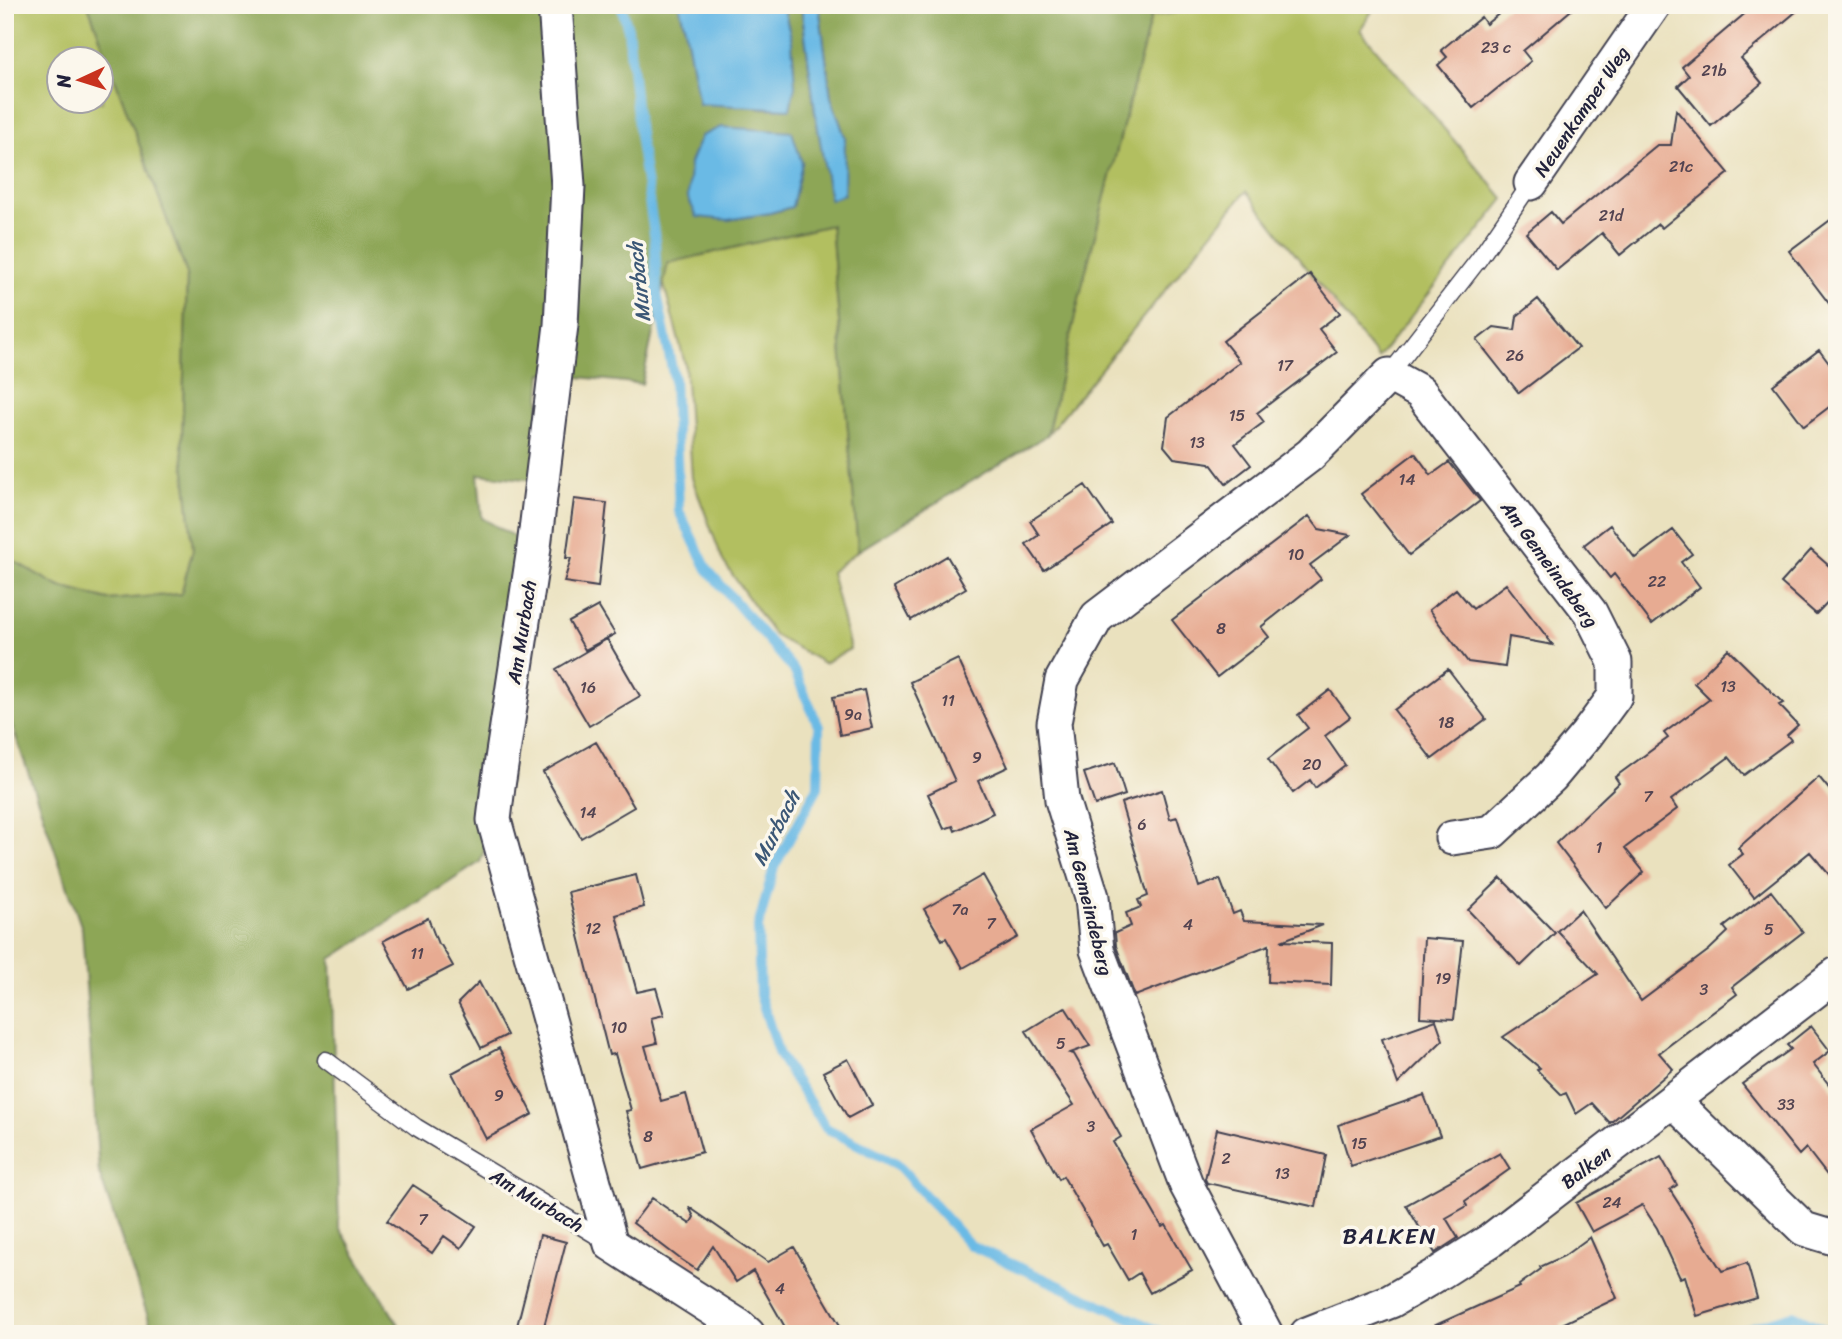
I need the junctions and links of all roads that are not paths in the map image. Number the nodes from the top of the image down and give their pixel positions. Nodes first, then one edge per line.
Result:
1 (555, 5) edge
2 (1654, 5) edge
3 (1531, 183) joint
4 (1389, 375) junction
5 (1452, 838) dead end
6 (1837, 974) edge
7 (326, 1060) dead end
8 (1673, 1101) junction
9 (1837, 1239) edge
10 (611, 1244) junction
11 (748, 1334) edge
12 (1266, 1334) edge
13 (1307, 1334) edge

1 - 10 street, Am Murbach
2 - 3 street, Neuenkamper Weg
3 - 4 lane, Am Gemeindeberg
4 - 5 street, Am Gemeindeberg
4 - 12 street, Am Gemeindeberg
6 - 8 street
7 - 10 lane, Am Murbach
8 - 9 street
8 - 13 street, Balken
10 - 11 street, Am Murbach

